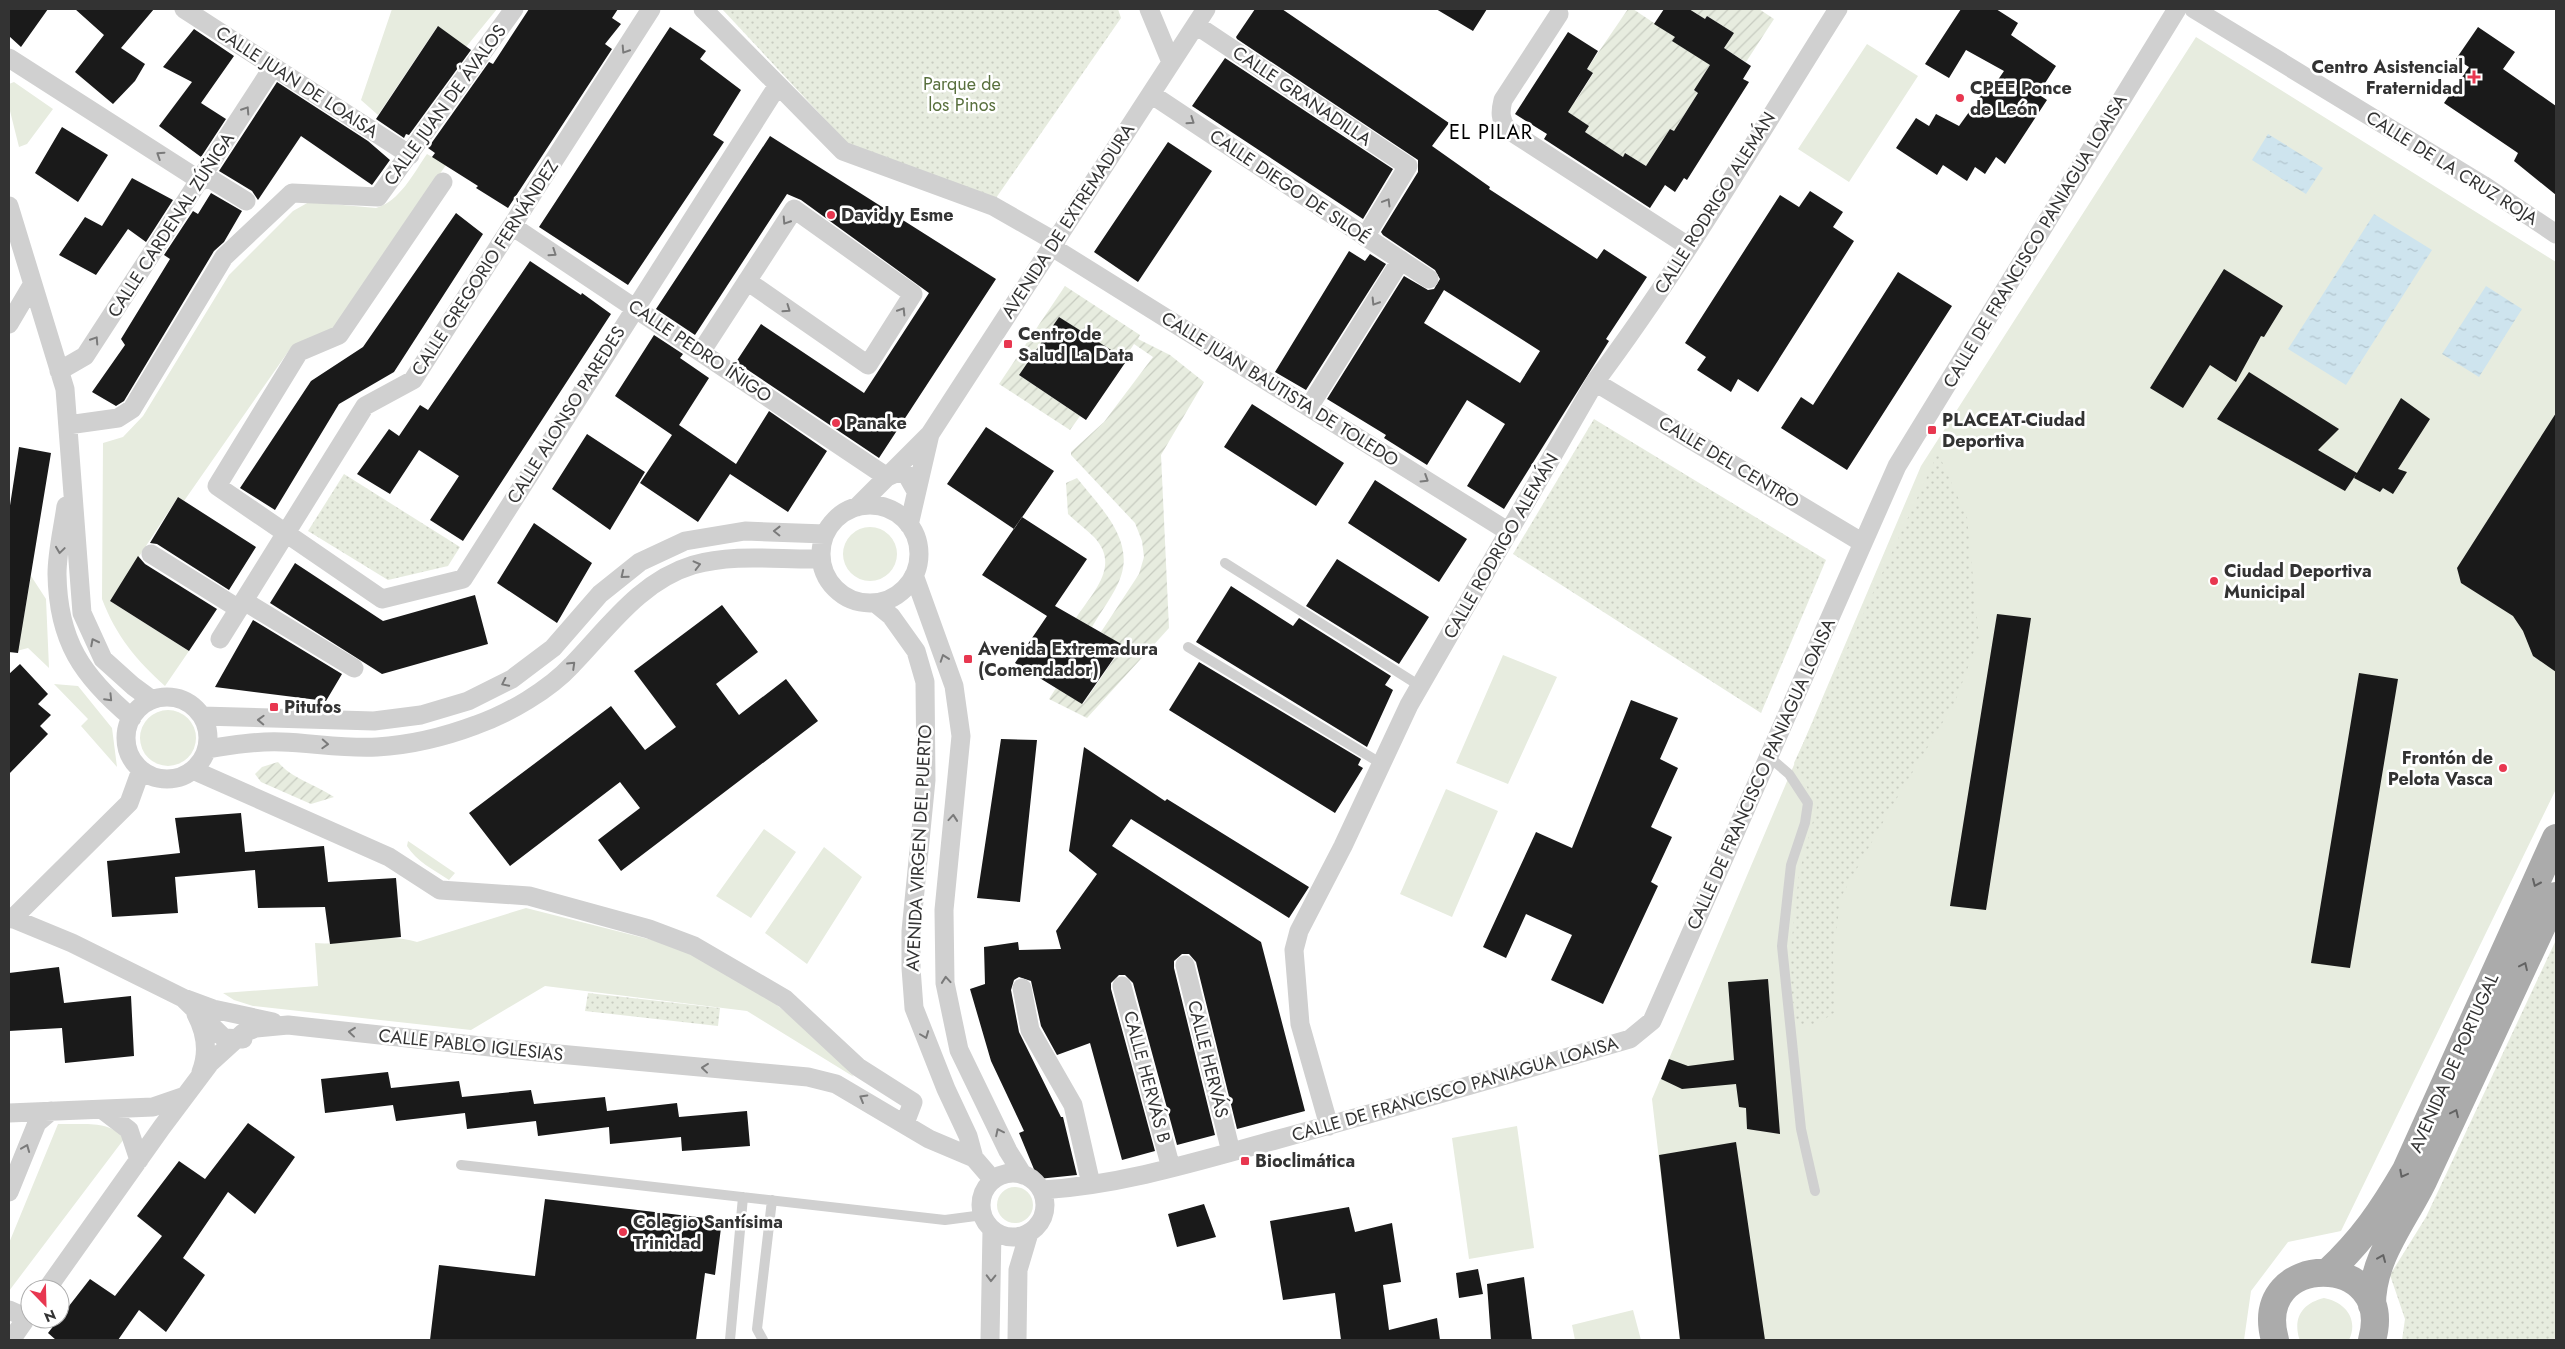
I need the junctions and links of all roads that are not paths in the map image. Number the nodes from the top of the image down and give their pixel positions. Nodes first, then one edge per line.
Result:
1 (184, 9) edge
2 (514, 9) edge
3 (651, 9) edge
4 (702, 9) edge
5 (1149, 9) edge
6 (1206, 9) edge
7 (1838, 9) edge
8 (2177, 9) edge
9 (2194, 9) edge
10 (1560, 14) dead end
11 (1196, 25) junction
12 (9, 58) edge
13 (1170, 62) junction
14 (273, 68) junction
15 (778, 85) junction
16 (1151, 94) junction
17 (410, 155) junction
18 (202, 178) junction
19 (443, 182) dead end
20 (246, 201) dead end
21 (9, 206) edge
22 (512, 226) junction
23 (2556, 234) edge
24 (1366, 237) junction
25 (1054, 244) junction
26 (1688, 246) junction
27 (1401, 260) junction
28 (1429, 279) dead end
29 (747, 281) junction
30 (32, 285) junction
31 (634, 307) junction
32 (9, 324) edge
33 (701, 352) junction
34 (59, 371) junction
35 (1595, 382) junction
36 (1309, 407) junction
37 (68, 425) junction
38 (930, 434) junction
39 (71, 468) junction
40 (887, 477) junction
41 (916, 491) junction
42 (857, 507) junction
43 (909, 525) junction
44 (1509, 532) junction
45 (286, 534) junction
46 (825, 534) junction
47 (1863, 544) junction
48 (152, 554) dead end
49 (821, 559) junction
50 (1225, 563) dead end
51 (914, 575) junction
52 (875, 603) junction
53 (242, 605) junction
54 (220, 639) dead end
55 (1188, 647) dead end
56 (354, 668) dead end
57 (1420, 686) junction
58 (152, 700) junction
59 (202, 716) junction
60 (132, 718) junction
61 (207, 749) junction
62 (1768, 756) junction
63 (1382, 764) junction
64 (141, 770) junction
65 (193, 770) junction
66 (160, 778) junction
67 (129, 803) junction
68 (2556, 838) edge
69 (2556, 896) edge
70 (10, 918) edge
71 (1185, 965) dead end
72 (1122, 986) dead end
73 (1022, 988) dead end
74 (183, 998) junction
75 (218, 1010) junction
76 (288, 1025) junction
77 (308, 1027) junction
78 (236, 1044) junction
79 (199, 1077) junction
80 (185, 1096) junction
81 (133, 1108) junction
82 (51, 1111) junction
83 (104, 1111) junction
84 (9, 1113) edge
85 (905, 1123) junction
86 (1329, 1126) junction
87 (157, 1133) junction
88 (1231, 1152) junction
89 (974, 1158) junction
90 (138, 1160) junction
91 (461, 1165) dead end
92 (1171, 1168) junction
93 (1023, 1175) junction
94 (992, 1180) junction
95 (1083, 1186) junction
96 (1042, 1190) junction
97 (1815, 1191) dead end
98 (9, 1192) edge
99 (743, 1197) junction
100 (772, 1200) junction
101 (1044, 1212) junction
102 (988, 1222) junction
103 (1029, 1233) junction
104 (2328, 1272) junction
105 (54, 1279) edge
106 (2372, 1305) junction
107 (730, 1340) edge
108 (763, 1340) edge
109 (990, 1340) edge
110 (1017, 1340) edge
111 (2275, 1340) edge
112 (2372, 1340) edge

1 - 14 street, CALLE JUAN DE LOAISA
2 - 17 street, CALLE JUAN DE ÁVALOS
3 -> 22 street, CALLE GREGORIO FERNÁNDEZ
4 - 15 street, CALLE JUAN BAUTISTA DE TOLEDO
5 - 13 street
6 - 11 street, AVENIDA DE EXTREMADURA
7 - 26 street, CALLE RODRIGO ALEMÁN
8 - 47 street, CALLE DE FRANCISCO PANIAGUA LOAISA
9 - 23 street, CALLE DE LA CRUZ ROJA
10 - 26 street
11 - 13 street, AVENIDA DE EXTREMADURA
24 -> 11 street, CALLE GRANADILLA
18 -> 12 street
13 - 16 street, AVENIDA DE EXTREMADURA
14 - 17 street, CALLE JUAN DE LOAISA
18 -> 14 street, CALLE CARDENAL ZÚÑIGA
15 - 25 street, CALLE JUAN BAUTISTA DE TOLEDO
15 - 31 street, CALLE ALONSO PAREDES
16 -> 24 street, CALLE DIEGO DE SILOÉ
16 - 25 street, AVENIDA DE EXTREMADURA
17 - 37 street, CALLE JUAN DE ÁVALOS
18 - 20 street
34 -> 18 street, CALLE CARDENAL ZÚÑIGA
19 - 45 street, CALLE ALONSO PAREDES
21 - 30 street
22 -> 31 street, CALLE PEDRO ÍÑIGO
22 - 45 street, CALLE GREGORIO FERNÁNDEZ
24 - 27 street, CALLE DIEGO DE SILOÉ
25 - 36 street, CALLE JUAN BAUTISTA DE TOLEDO
25 - 38 street, AVENIDA DE EXTREMADURA
26 - 35 street, CALLE RODRIGO ALEMÁN
27 - 28 street, CALLE DIEGO DE SILOÉ
27 -> 36 street
29 -> 29 street
29 - 33 street
30 - 32 street
30 - 34 street
31 - 33 street, CALLE PEDRO ÍÑIGO
31 - 45 street, CALLE ALONSO PAREDES
33 - 40 street, CALLE PEDRO ÍÑIGO
34 - 37 street
35 - 44 street, CALLE RODRIGO ALEMÁN
35 - 47 street, CALLE DEL CENTRO
36 -> 44 street, CALLE JUAN BAUTISTA DE TOLEDO
37 - 39 street
38 - 40 street
38 - 41 street
58 -> 39 street
39 -> 60 street
40 - 41 street
40 - 42 street
41 - 43 street
42 - 43 street
42 - 46 street
43 - 51 street
44 - 57 street, CALLE RODRIGO ALEMÁN
45 - 53 street, CALLE GREGORIO FERNÁNDEZ
46 - 49 street
46 -> 59 street
47 - 62 street, CALLE DE FRANCISCO PANIAGUA LOAISA
48 - 53 street
49 - 52 street
61 -> 49 street
50 - 57 lane
51 - 52 street
93 -> 51 street, AVENIDA VIRGEN DEL PUERTO
52 -> 89 street, AVENIDA VIRGEN DEL PUERTO
53 - 54 street, CALLE GREGORIO FERNÁNDEZ
53 - 56 street
55 - 63 lane
57 - 63 street, CALLE RODRIGO ALEMÁN
58 - 59 street
58 - 60 street
59 - 61 street
60 - 64 street
61 - 65 street
62 - 86 street, CALLE DE FRANCISCO PANIAGUA LOAISA
62 - 97 lane
63 - 86 street, CALLE RODRIGO ALEMÁN
64 - 66 street
64 - 67 street
65 - 66 street
65 - 85 street
66 - 67 street
67 - 70 street
68 -> 104 main road, AVENIDA DE PORTUGAL
106 -> 69 main road, AVENIDA DE PORTUGAL
70 - 74 street
71 - 88 street, CALLE HERVÁS
72 - 92 street, CALLE HERVÁS B
73 - 95 street
74 - 75 street
74 - 78 street
74 - 79 street
75 - 76 street
75 - 78 street
76 - 77 street, CALLE PABLO IGLESIAS
76 - 78 street, CALLE PABLO IGLESIAS
77 - 78 street
85 -> 77 street, CALLE PABLO IGLESIAS
78 - 79 street, CALLE PABLO IGLESIAS
78 - 80 street
79 - 80 street, CALLE PABLO IGLESIAS
80 - 81 street
80 - 87 street, CALLE PABLO IGLESIAS
81 - 83 street
81 - 87 street
82 - 83 street
82 - 84 street
98 -> 82 street
83 - 87 street
83 - 90 street
85 - 89 street, CALLE PABLO IGLESIAS
86 - 88 street, CALLE DE FRANCISCO PANIAGUA LOAISA
87 - 90 street, CALLE PABLO IGLESIAS
88 - 92 street, CALLE DE FRANCISCO PANIAGUA LOAISA
89 - 94 street, CALLE PABLO IGLESIAS
90 - 105 street, CALLE PABLO IGLESIAS
91 - 99 lane
92 - 95 street, CALLE DE FRANCISCO PANIAGUA LOAISA
93 - 94 street
93 - 96 street
94 - 102 street
95 - 96 street, CALLE DE FRANCISCO PANIAGUA LOAISA
95 - 101 street, CALLE DE FRANCISCO PANIAGUA LOAISA
96 - 101 street
99 - 100 lane
99 - 107 lane
100 - 102 lane
100 - 108 lane
101 - 103 street
102 - 103 street
102 -> 109 street
103 - 110 street
104 - 106 main road
104 - 111 main road
106 - 112 main road, AVENIDA DE PORTUGAL

